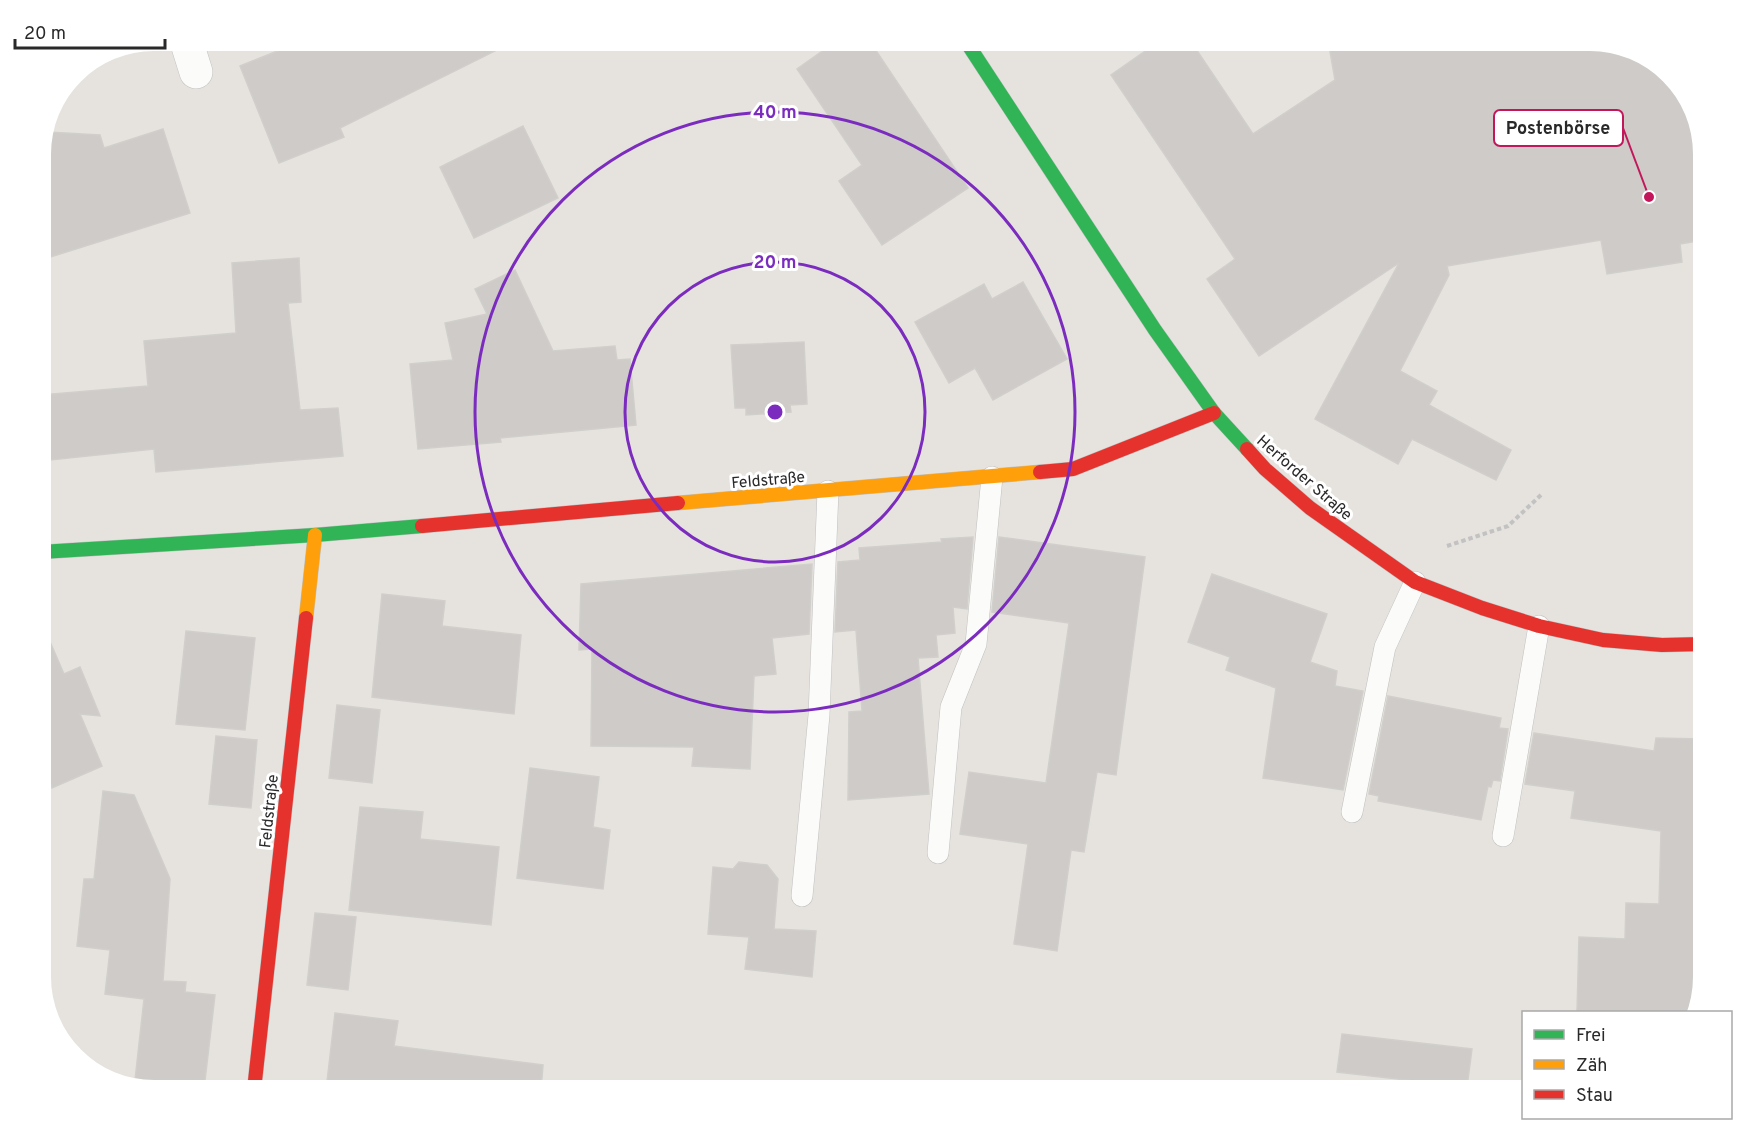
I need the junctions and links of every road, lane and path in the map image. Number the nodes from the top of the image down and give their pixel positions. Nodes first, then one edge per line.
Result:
1 (189, 51) edge
2 (972, 51) edge
3 (196, 72) dead end
4 (1214, 413) junction
5 (992, 477) junction
6 (828, 491) junction
7 (1541, 495) dead end
8 (315, 535) junction
9 (51, 551) edge
10 (1415, 582) junction
11 (1539, 626) junction
12 (1693, 644) edge
13 (1352, 812) dead end
14 (1503, 836) dead end
15 (938, 853) dead end
16 (802, 896) dead end
17 (255, 1080) edge

1 - 3 street
2 - 4 street, Herforder Straße
4 - 5 street, Feldstraße
4 - 10 street, Herforder Straße
5 - 6 street, Feldstraße
5 - 15 lane
6 - 8 street, Feldstraße
6 - 16 lane
7 - 10 path
8 - 9 street, Feldstraße
8 - 17 street, Feldstraße
10 - 11 street, Herforder Straße
10 - 13 lane
11 - 12 street, Herforder Straße
11 - 14 lane

